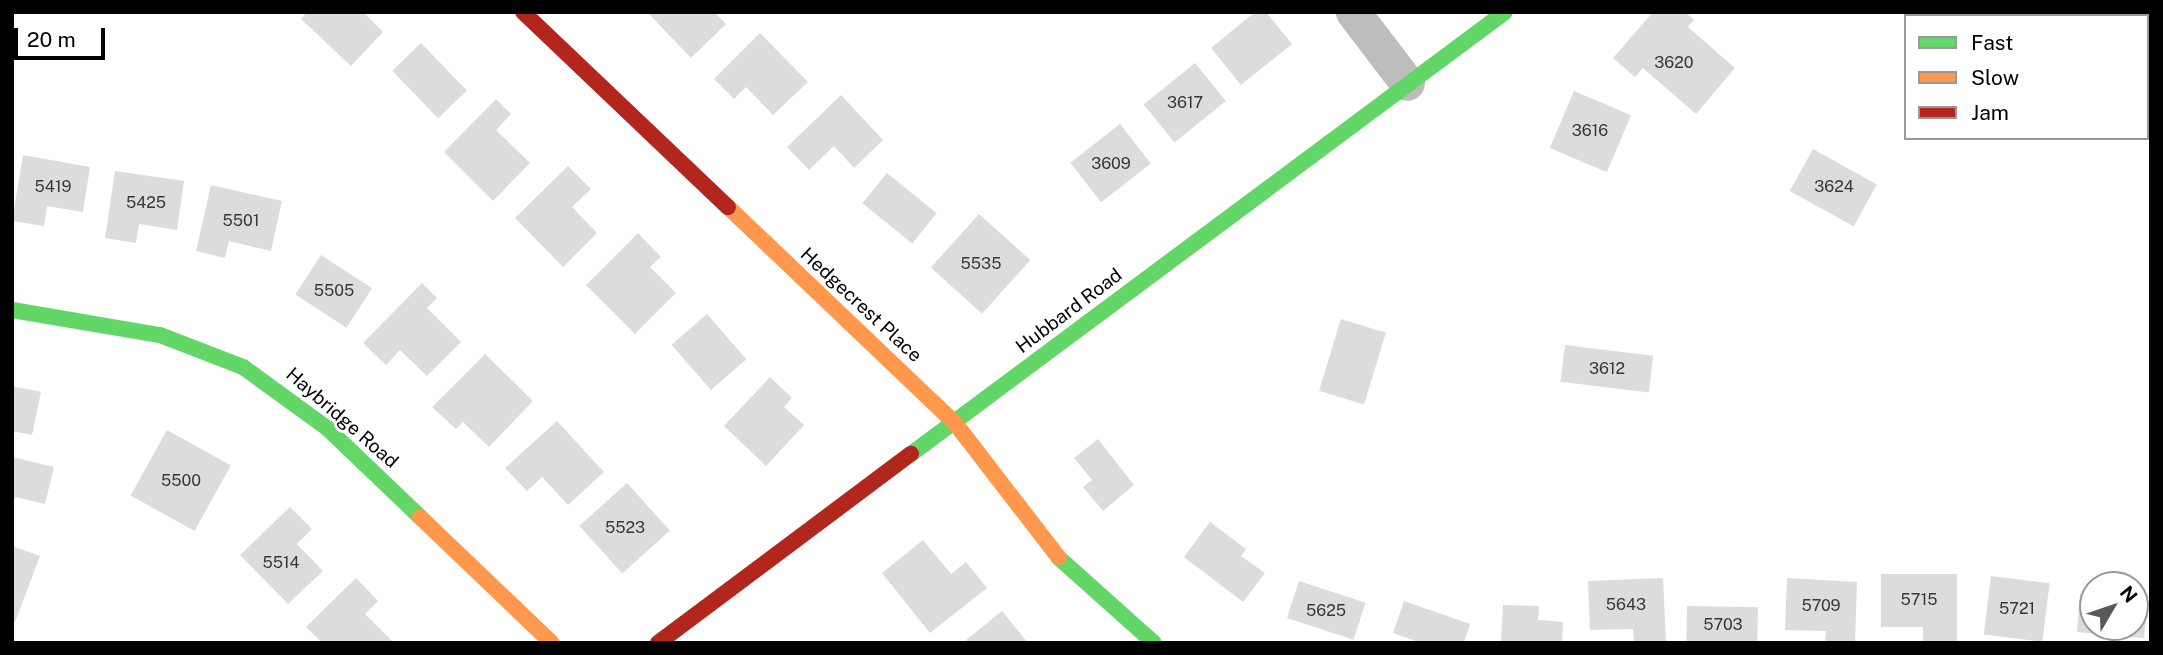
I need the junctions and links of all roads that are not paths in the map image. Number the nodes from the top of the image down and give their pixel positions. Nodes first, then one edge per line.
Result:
1 (523, 12) edge
2 (1353, 12) edge
3 (1505, 12) edge
4 (1407, 83) junction
5 (12, 310) edge
6 (955, 423) junction
7 (1149, 642) edge
8 (552, 643) edge
9 (658, 643) edge

1 - 6 street, Hedgecrest Place
2 - 4 street
3 - 4 street, Hubbard Road
4 - 6 street, Hubbard Road
5 - 8 street, Haybridge Road
6 - 7 street, Hedgecrest Place
6 - 9 street, Hubbard Road

